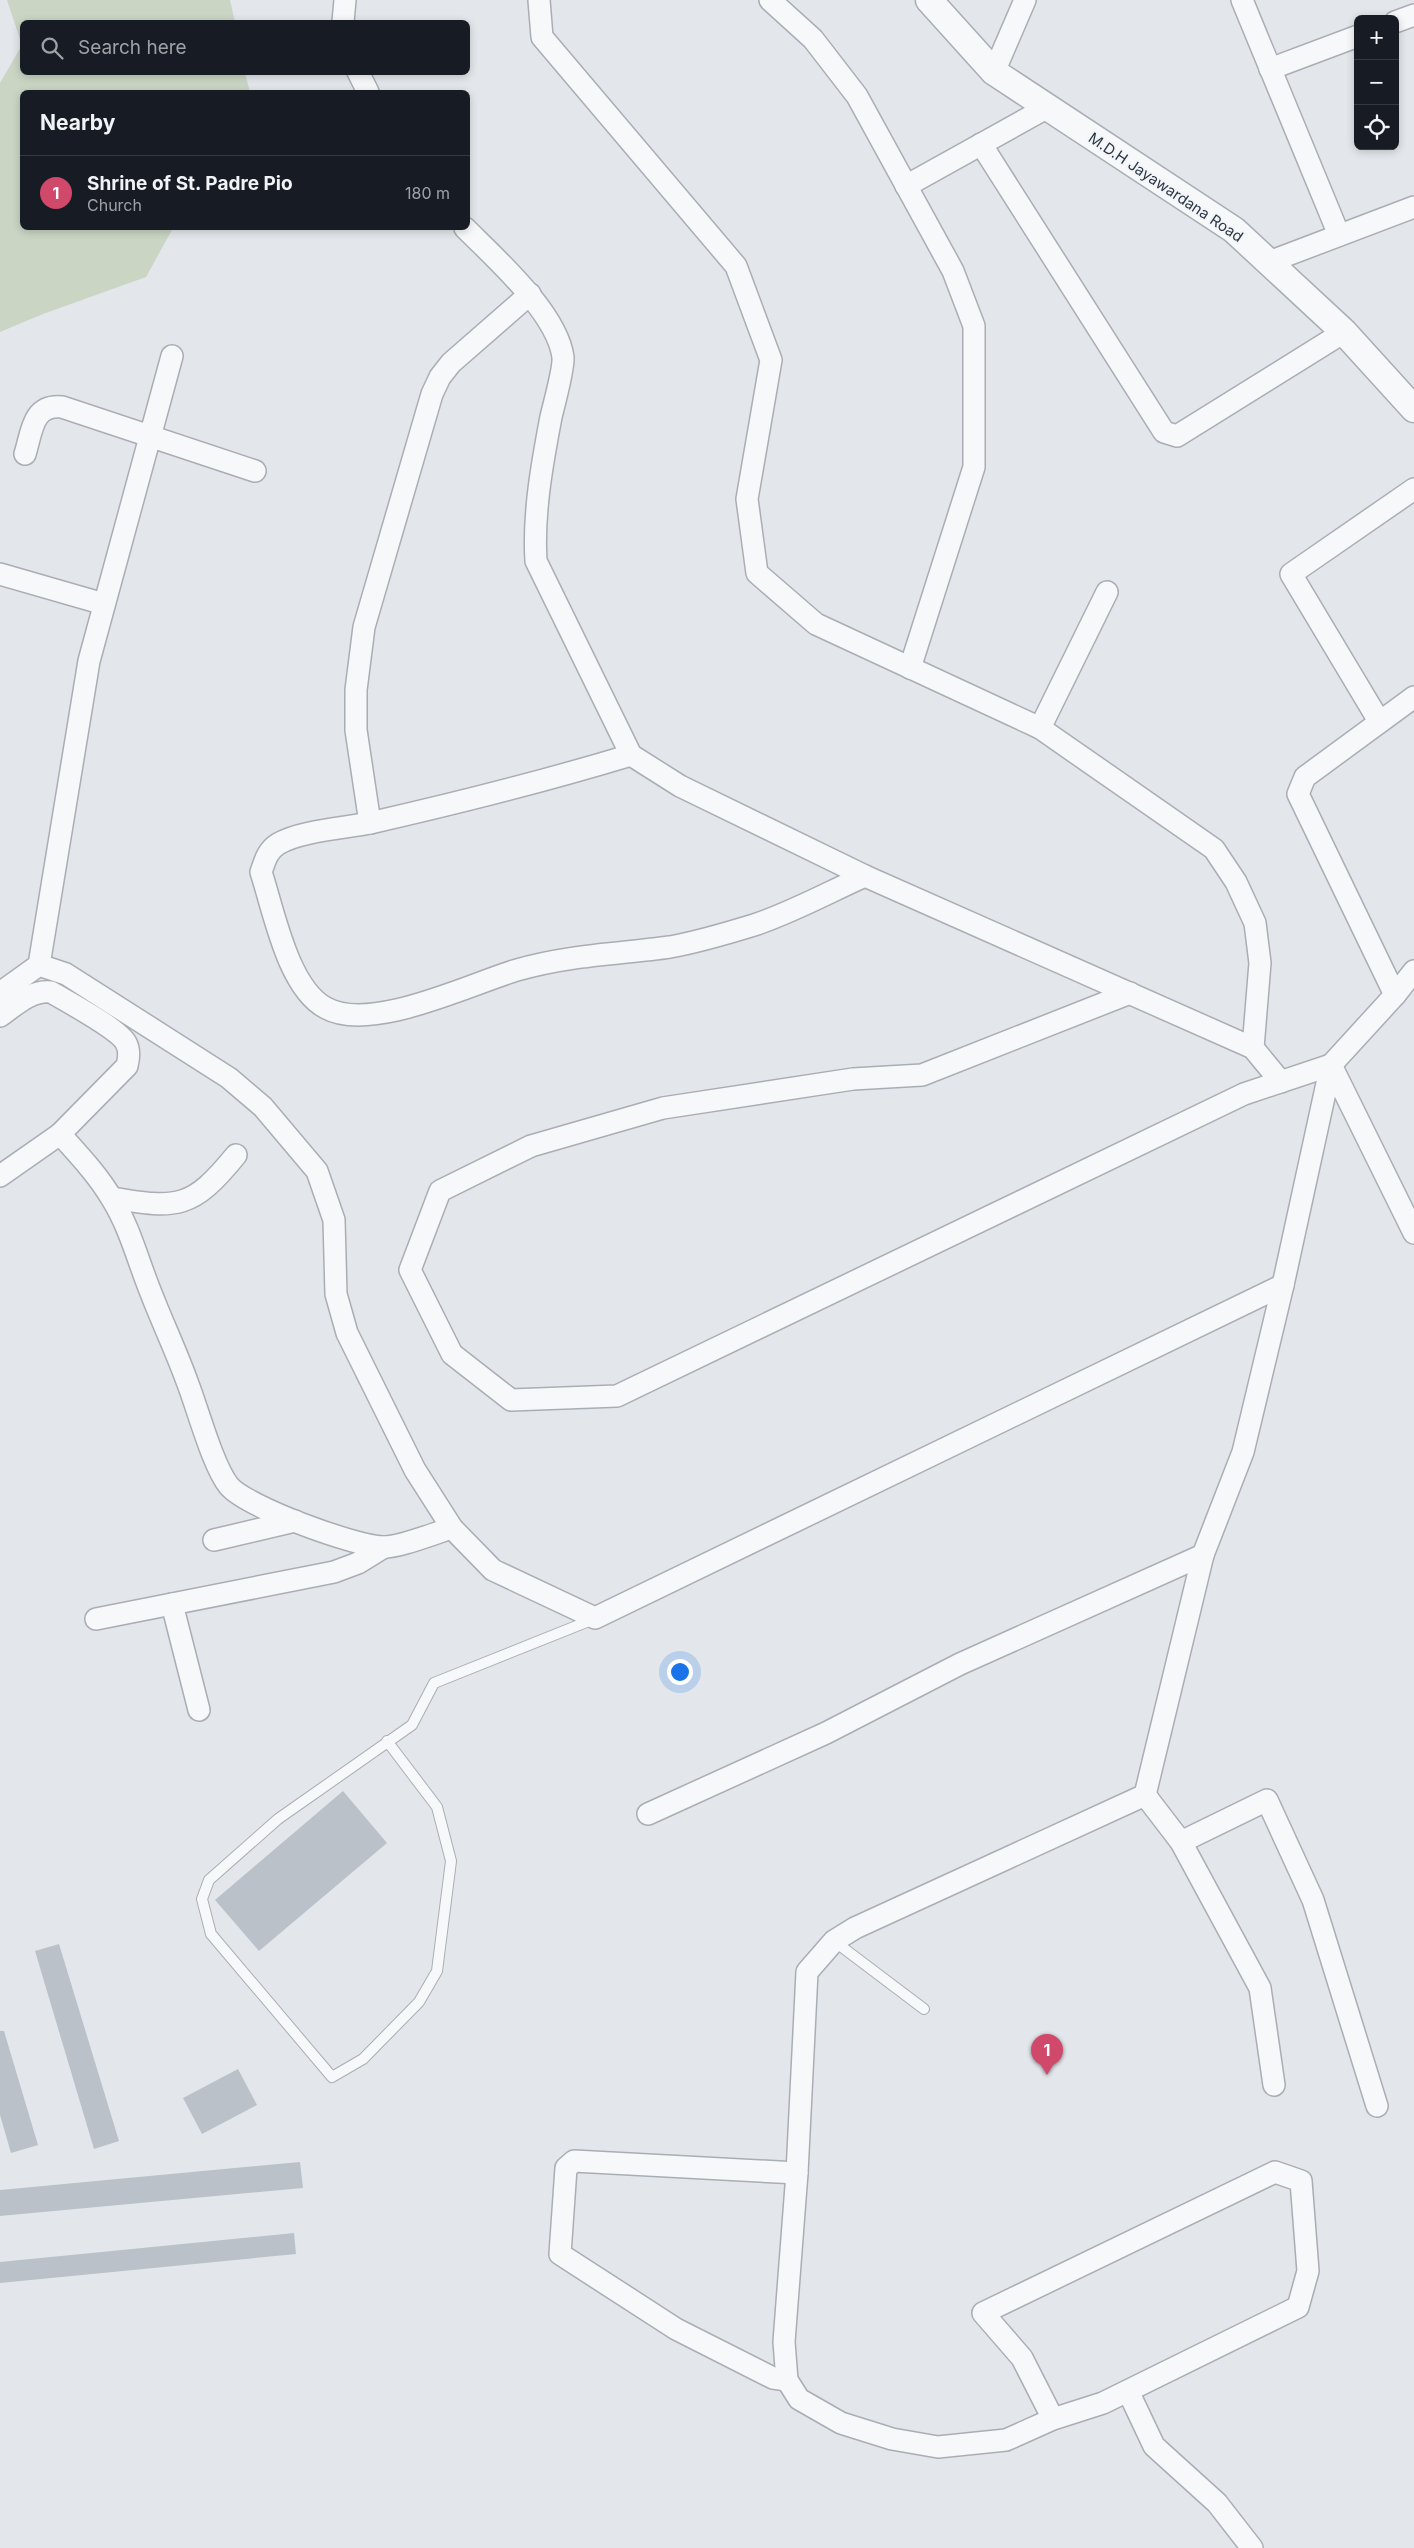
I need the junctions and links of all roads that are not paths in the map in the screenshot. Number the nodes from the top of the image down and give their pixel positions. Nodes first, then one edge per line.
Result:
1 (345, 0) edge
2 (539, 0) edge
3 (770, 0) edge
4 (929, 0) edge
5 (1025, 0) edge
6 (1242, 0) edge
7 (1414, 15) edge
8 (343, 20) edge
9 (1399, 21) edge
10 (1354, 38) edge
11 (1270, 69) junction
12 (994, 72) junction
13 (360, 75) edge
14 (367, 90) edge
15 (1048, 106) junction
16 (981, 144) junction
17 (906, 186) junction
18 (1414, 206) edge
19 (468, 230) edge
20 (1339, 235) junction
21 (1269, 262) junction
22 (530, 294) junction
23 (1344, 332) junction
24 (172, 356) dead end
25 (1412, 401) edge
26 (150, 438) junction
27 (24, 454) dead end
28 (255, 471) dead end
29 (1414, 489) edge
30 (0, 574) edge
31 (1107, 592) dead end
32 (104, 604) junction
33 (910, 668) junction
34 (1414, 697) edge
35 (1379, 721) junction
36 (1040, 728) junction
37 (631, 755) junction
38 (370, 823) junction
39 (865, 876) junction
40 (39, 965) junction
41 (1414, 971) edge
42 (0, 993) edge
43 (1130, 993) junction
44 (1395, 995) junction
45 (0, 1016) edge
46 (1253, 1048) junction
47 (1331, 1065) junction
48 (1281, 1082) junction
49 (60, 1134) junction
50 (236, 1155) dead end
51 (0, 1176) edge
52 (112, 1198) junction
53 (1414, 1233) edge
54 (1283, 1285) junction
55 (295, 1521) junction
56 (452, 1528) junction
57 (214, 1540) dead end
58 (384, 1547) junction
59 (1203, 1555) junction
60 (172, 1604) junction
61 (595, 1618) junction
62 (96, 1619) dead end
63 (199, 1710) dead end
64 (387, 1741) junction
65 (1145, 1795) junction
66 (648, 1814) dead end
67 (1181, 1842) junction
68 (834, 1941) junction
69 (924, 2009) dead end
70 (1274, 2085) dead end
71 (1377, 2106) dead end
72 (797, 2172) junction
73 (787, 2380) junction
74 (1128, 2391) junction
75 (1053, 2419) junction
76 (1252, 2548) edge

1 - 8 street
2 - 33 street
3 - 17 street
4 - 12 street, M.D.H Jayawardana Road
5 - 12 street
6 - 11 street
7 - 9 street
10 - 11 street
11 - 20 street
12 - 15 street, M.D.H Jayawardana Road
13 - 14 street
15 - 16 street
15 - 21 street, M.D.H Jayawardana Road
16 - 17 street
16 - 23 street
17 - 33 street
18 - 20 street
19 - 22 street
20 - 21 street
21 - 23 street, M.D.H Jayawardana Road
22 - 37 street
22 - 38 street
23 - 25 street, M.D.H Jayawardana Road
24 - 26 street
26 - 27 street
26 - 28 street
26 - 32 street
29 - 35 street
30 - 32 street
31 - 36 street
32 - 40 street
33 - 36 street
34 - 35 street
35 - 44 street
36 - 46 street
37 - 38 street
37 - 39 street
38 - 39 street
39 - 43 street
40 - 42 street
40 - 56 street
41 - 44 street
43 - 46 street
43 - 48 street
44 - 47 street
45 - 49 street
46 - 48 street
47 - 48 street
47 - 53 street
47 - 54 street
49 - 51 street
49 - 52 street
50 - 52 street
52 - 55 street
54 - 59 street
54 - 61 street
55 - 57 street
55 - 58 street
56 - 58 street
56 - 61 street
58 - 60 street
59 - 65 street
59 - 66 street
60 - 62 street
60 - 63 street
61 - 64 lane
64 - 64 lane
65 - 67 street
65 - 68 street
67 - 70 street
67 - 71 street
68 - 69 lane
68 - 72 street
72 - 73 street
72 - 73 street
73 - 75 street
74 - 75 street
74 - 75 street
74 - 76 street

